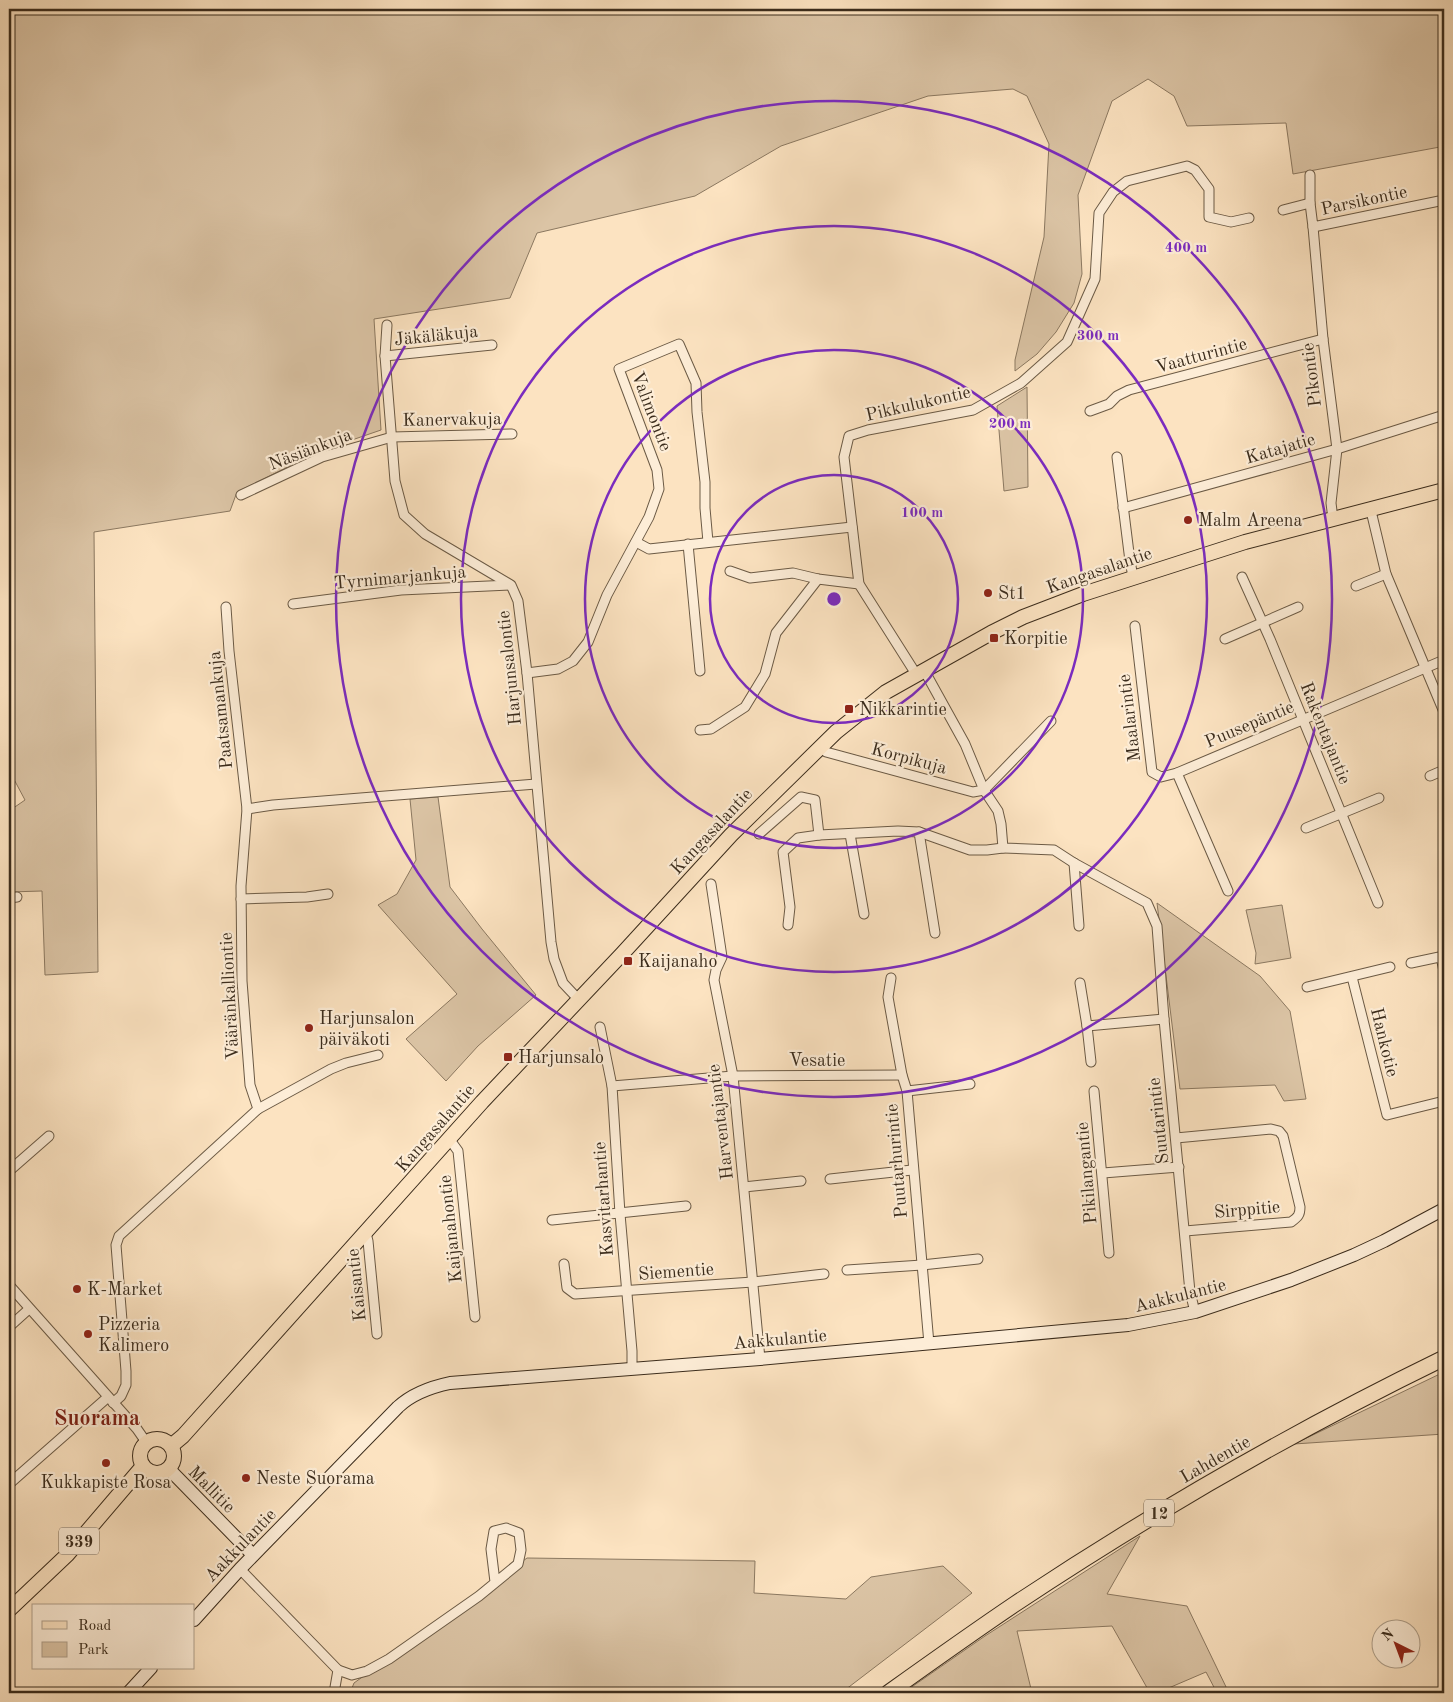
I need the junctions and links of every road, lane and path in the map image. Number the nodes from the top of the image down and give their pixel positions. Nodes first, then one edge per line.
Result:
1 (1310, 175) dead end
2 (1444, 200) edge
3 (1310, 203) junction
4 (1282, 210) dead end
5 (1249, 218) dead end
6 (1313, 227) junction
7 (387, 325) dead end
8 (1323, 339) junction
9 (492, 345) dead end
10 (385, 356) junction
11 (1090, 411) dead end
12 (1444, 415) edge
13 (512, 434) dead end
14 (392, 437) junction
15 (1336, 449) junction
16 (1117, 457) dead end
17 (1444, 490) edge
18 (241, 495) dead end
19 (1123, 508) junction
20 (1371, 511) junction
21 (1333, 519) junction
22 (852, 527) junction
23 (636, 542) junction
24 (708, 542) junction
25 (688, 544) junction
26 (730, 570) dead end
27 (1386, 574) junction
28 (1133, 577) junction
29 (1242, 577) dead end
30 (818, 579) junction
31 (859, 584) junction
32 (511, 585) junction
33 (1356, 586) dead end
34 (293, 604) dead end
35 (226, 607) dead end
36 (1298, 607) dead end
37 (1263, 623) junction
38 (1135, 626) dead end
39 (1224, 639) dead end
40 (1444, 660) edge
41 (1426, 668) junction
42 (700, 671) dead end
43 (920, 672) junction
44 (527, 673) junction
45 (1444, 712) edge
46 (1302, 719) junction
47 (1050, 721) dead end
48 (700, 730) dead end
49 (826, 752) dead end
50 (1444, 770) edge
51 (1177, 773) junction
52 (1430, 776) dead end
53 (536, 784) junction
54 (984, 790) junction
55 (1379, 798) dead end
56 (247, 809) junction
57 (1340, 813) junction
58 (1306, 828) dead end
59 (919, 832) junction
60 (759, 834) dead end
61 (850, 834) junction
62 (819, 835) junction
63 (1002, 848) junction
64 (1074, 863) junction
65 (711, 884) dead end
66 (1228, 891) dead end
67 (328, 894) dead end
68 (241, 898) junction
69 (1378, 902) dead end
70 (864, 914) dead end
71 (788, 925) dead end
72 (1079, 926) dead end
73 (935, 933) dead end
74 (1442, 957) edge
75 (1411, 963) dead end
76 (1390, 967) dead end
77 (1444, 971) edge
78 (1352, 977) junction
79 (891, 978) dead end
80 (1080, 983) dead end
81 (1307, 987) dead end
82 (578, 1000) junction
83 (1164, 1019) junction
84 (1087, 1026) junction
85 (600, 1027) dead end
86 (378, 1055) dead end
87 (1091, 1062) dead end
88 (902, 1075) junction
89 (733, 1076) junction
90 (970, 1084) dead end
91 (612, 1086) junction
92 (907, 1091) junction
93 (1094, 1091) dead end
94 (1444, 1101) edge
95 (258, 1109) junction
96 (48, 1136) dead end
97 (1176, 1138) junction
98 (450, 1140) junction
99 (1179, 1167) junction
100 (912, 1170) junction
101 (9, 1171) edge
102 (1103, 1173) junction
103 (830, 1178) dead end
104 (801, 1181) dead end
105 (744, 1187) junction
106 (686, 1206) dead end
107 (1444, 1209) edge
108 (620, 1214) junction
109 (552, 1220) dead end
110 (1185, 1231) junction
111 (366, 1233) junction
112 (1109, 1253) dead end
113 (978, 1259) dead end
114 (564, 1264) dead end
115 (922, 1265) junction
116 (847, 1270) dead end
117 (824, 1274) dead end
118 (753, 1282) junction
119 (9, 1286) edge
120 (626, 1291) junction
121 (29, 1309) junction
122 (1195, 1312) junction
123 (475, 1318) dead end
124 (9, 1327) edge
125 (377, 1334) dead end
126 (928, 1344) junction
127 (1444, 1358) edge
128 (760, 1359) junction
129 (632, 1369) junction
130 (111, 1400) junction
131 (146, 1442) junction
132 (171, 1446) junction
133 (143, 1466) junction
134 (168, 1468) junction
135 (9, 1484) edge
136 (253, 1555) junction
137 (240, 1569) junction
138 (495, 1582) junction
139 (9, 1610) edge
140 (195, 1619) edge
141 (149, 1670) edge
142 (338, 1670) junction
143 (128, 1693) edge
144 (334, 1693) edge
145 (888, 1693) edge

1 - 3 street, Parsikontie
2 - 6 street, Parsikontie
3 - 4 street
3 - 6 street, Parsikontie
5 - 22 street, Pikkulukontie
6 - 8 street, Pikontie
7 - 10 street, Harjunsalontie
8 - 11 street, Vaatturintie
8 - 15 street, Pikontie
9 - 10 street, Jäkäläkuja
10 - 14 street, Harjunsalontie
12 - 15 street, Katajatie
13 - 14 street, Kanervakuja
14 - 18 street, Näsiänkuja
14 - 32 street, Harjunsalontie
15 - 19 street, Katajatie
15 - 21 street, Pikontie
16 - 19 street
17 - 20 main road, Kangasalantie
19 - 28 street
20 - 21 main road, Kangasalantie
20 - 27 street
21 - 28 main road, Kangasalantie
22 - 24 street
22 - 31 street, Pikkulukontie
23 - 24 street, Valimontie
23 - 25 street
23 - 44 street, Valimontie
24 - 25 street
25 - 42 street
26 - 30 street
27 - 33 street
27 - 41 street
28 - 43 main road, Kangasalantie
29 - 37 street, Rakentajantie
30 - 31 street
30 - 48 street
31 - 43 street, Pikkulukontie
32 - 34 street, Tyrnimarjankuja
32 - 44 street, Harjunsalontie
35 - 56 street, Paatsamankuja
36 - 37 street
37 - 39 street
37 - 46 street, Rakentajantie
38 - 51 street, Maalarintie
40 - 41 street, Puusepäntie
41 - 45 street
41 - 46 street, Puusepäntie
43 - 54 street
43 - 82 main road, Kangasalantie
44 - 53 street, Harjunsalontie
46 - 51 street, Puusepäntie
46 - 57 street, Rakentajantie
47 - 54 street
49 - 54 street, Korpikuja
50 - 52 street
51 - 66 street
53 - 56 street
53 - 82 street, Harjunsalontie
54 - 63 street
55 - 57 street
56 - 68 street, Vääränkalliontie
57 - 58 street
57 - 69 street, Rakentajantie
59 - 61 street
59 - 63 street
59 - 73 street
60 - 62 street
61 - 62 street
61 - 70 street
62 - 71 street
63 - 64 street
64 - 72 street
64 - 83 street, Suutarintie
65 - 89 street, Harventajantie
67 - 68 street
68 - 95 street, Vääränkalliontie
74 - 75 street
74 - 77 street
76 - 78 street
78 - 81 street
78 - 94 street, Hankotie
79 - 88 street, Puutarhurintie
80 - 84 street
82 - 98 main road, Kangasalantie
83 - 84 street
83 - 97 street, Suutarintie
84 - 87 street
85 - 91 street, Kasvitarhantie
86 - 95 street
88 - 89 street, Vesatie
88 - 92 street, Puutarhurintie
89 - 91 street, Vesatie
89 - 105 street, Harventajantie
90 - 92 street
91 - 108 street, Kasvitarhantie
92 - 100 street, Puutarhurintie
93 - 102 street, Pikilangantie
95 - 130 street
96 - 101 street
97 - 99 street, Suutarintie
97 - 110 street, Sirppitie
98 - 111 main road, Kangasalantie
98 - 123 street, Kaijanahontie
99 - 102 street
99 - 110 street, Suutarintie
100 - 103 street
100 - 115 street, Puutarhurintie
102 - 112 street, Pikilangantie
104 - 105 street
105 - 118 street, Harventajantie
106 - 108 street
107 - 122 street, Aakkulantie
108 - 109 street
108 - 120 street, Kasvitarhantie
110 - 122 street, Suutarintie
111 - 125 street, Kaisantie
111 - 132 main road, Kangasalantie
113 - 115 street
114 - 120 street, Siementie
115 - 116 street
115 - 126 street, Puutarhurintie
117 - 118 street, Siementie
118 - 120 street, Siementie
118 - 128 street, Harventajantie
119 - 121 street
120 - 129 street, Kasvitarhantie
121 - 124 street
121 - 130 street
122 - 126 street, Aakkulantie
126 - 128 street, Aakkulantie
127 - 145 highway, Lahdentie / 12
128 - 129 street, Aakkulantie
129 - 136 street, Aakkulantie
130 - 131 street
130 - 135 street
131 - 132 main road
131 - 133 main road
132 - 134 main road
133 - 134 main road
133 - 139 main road, 339
134 - 136 street, Mallitie
136 - 137 street, Aakkulantie
137 - 140 street, Aakkulantie
137 - 142 street
138 - 138 street
138 - 142 street
141 - 143 street
142 - 144 street

